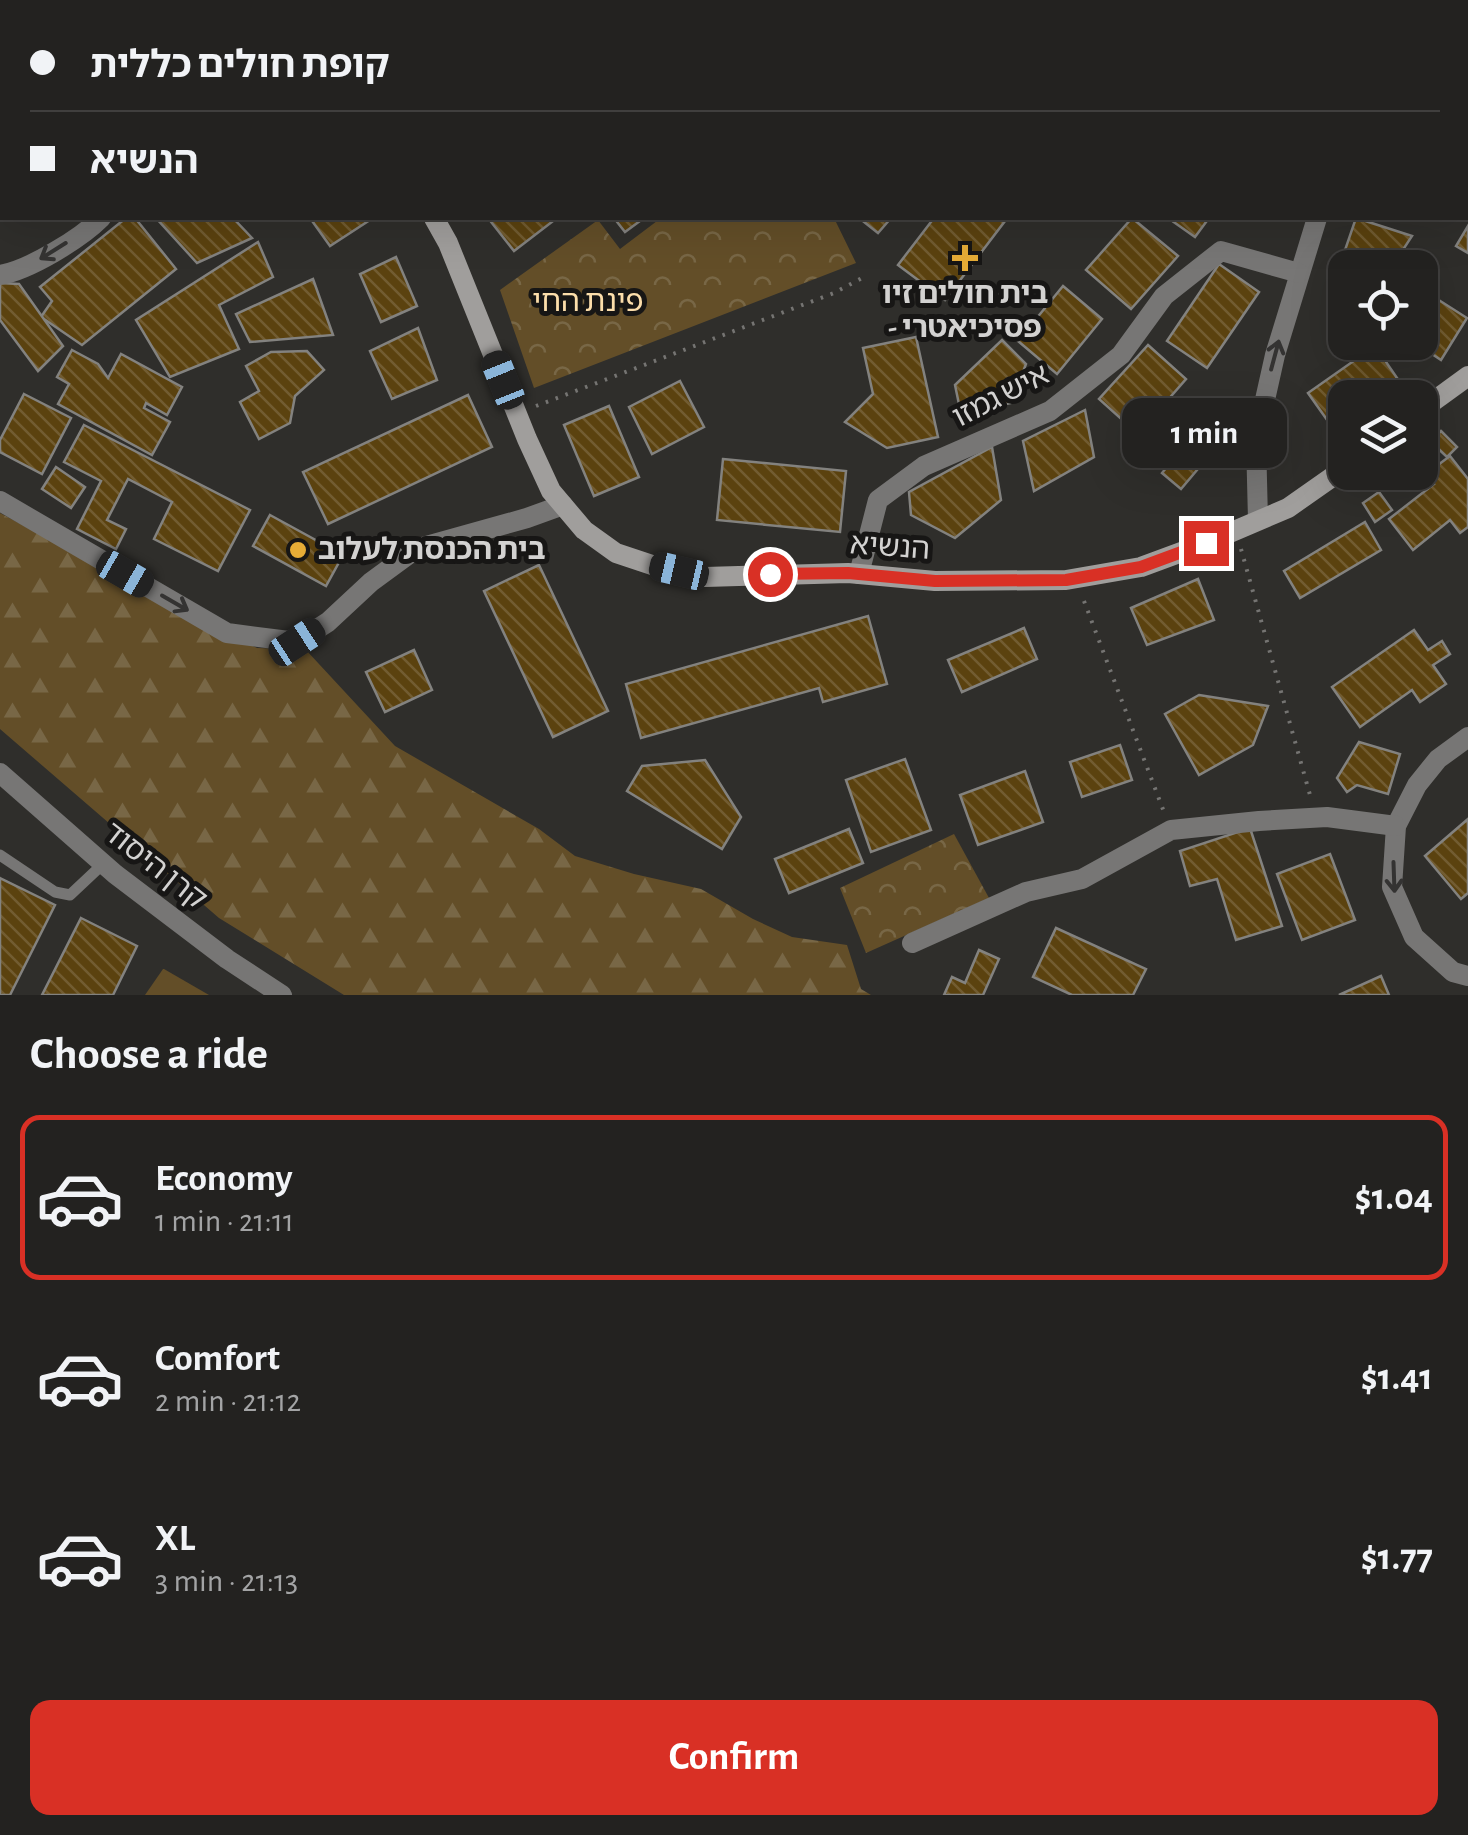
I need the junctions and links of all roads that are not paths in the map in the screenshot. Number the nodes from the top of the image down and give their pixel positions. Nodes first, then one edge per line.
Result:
1 (98, 220) edge
2 (435, 220) edge
3 (1316, 220) edge
4 (1300, 274) junction
5 (0, 276) edge
6 (1468, 366) edge
7 (1461, 380) edge
8 (1438, 397) edge
9 (1328, 480) edge
10 (0, 501) edge
11 (563, 505) junction
12 (1258, 520) junction
13 (859, 574) junction
14 (1468, 738) edge
15 (0, 773) edge
16 (1396, 826) junction
17 (0, 855) edge
18 (103, 864) junction
19 (912, 943) dead end
20 (1468, 976) edge
21 (282, 995) edge

1 -> 5 street
2 - 11 street, הנשיא
3 - 4 street
12 -> 4 street
4 - 13 street, איש גמזו
6 - 7 street
7 - 8 street
9 - 12 street, הנשיא
10 -> 11 street
11 - 13 street, הנשיא
12 - 13 street, הנשיא
14 - 16 street
15 - 18 street, קרן היסוד
16 - 19 street
16 -> 20 street
17 - 18 lane
18 - 21 street, קרן היסוד

